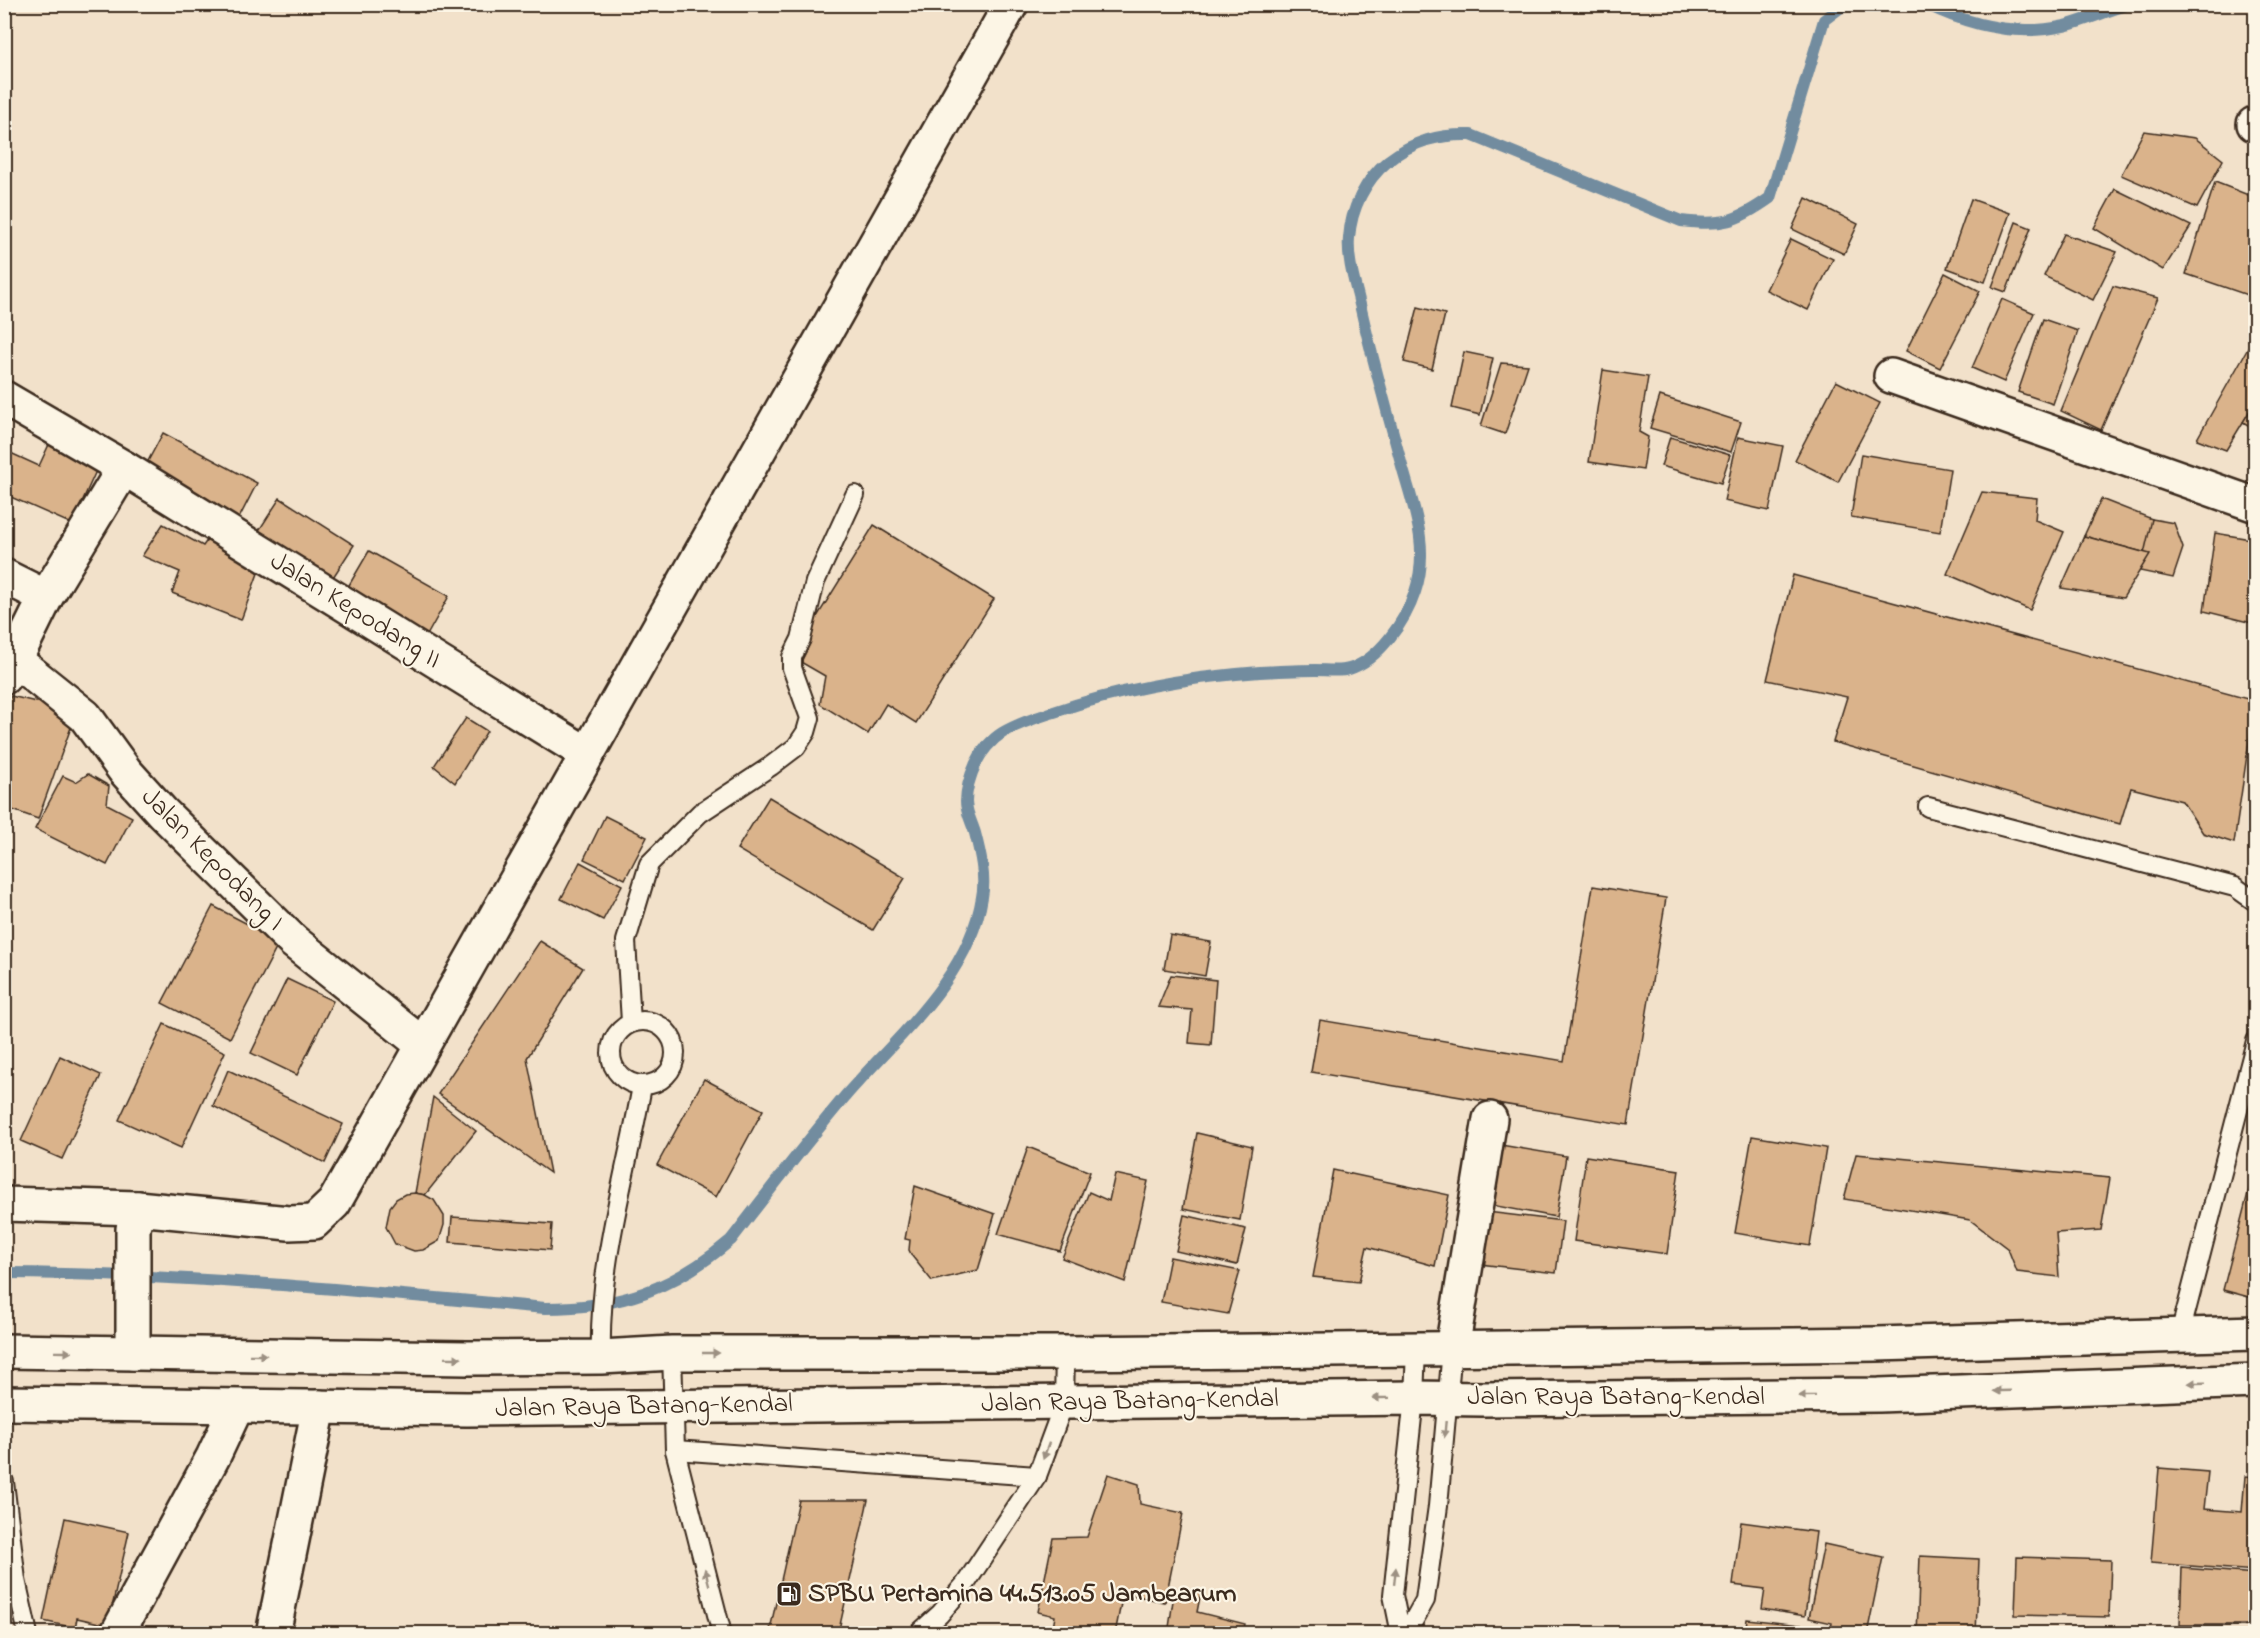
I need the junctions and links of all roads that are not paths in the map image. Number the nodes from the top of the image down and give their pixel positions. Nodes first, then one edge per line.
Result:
1 (1011, 4) edge
2 (1891, 376) dead end
3 (4, 398) edge
4 (124, 468) junction
5 (855, 495) dead end
6 (2256, 506) edge
7 (4, 576) edge
8 (45, 597) junction
9 (10, 669) edge
10 (587, 754) junction
11 (1928, 807) dead end
12 (2256, 902) edge
13 (631, 1022) junction
14 (2256, 1041) edge
15 (423, 1045) junction
16 (642, 1086) junction
17 (1490, 1119) dead end
18 (4, 1204) edge
19 (135, 1218) junction
20 (2256, 1333) edge
21 (2180, 1334) junction
22 (1416, 1349) junction
23 (1452, 1349) junction
24 (4, 1351) edge
25 (133, 1353) junction
26 (672, 1353) junction
27 (1065, 1353) junction
28 (601, 1357) junction
29 (2256, 1381) edge
30 (1414, 1398) junction
31 (1448, 1398) junction
32 (4, 1403) edge
33 (1064, 1403) junction
34 (236, 1407) junction
35 (319, 1407) junction
36 (675, 1407) junction
37 (675, 1450) junction
38 (1037, 1476) junction
39 (4, 1482) edge
40 (28, 1634) edge
41 (117, 1634) edge
42 (273, 1634) edge
43 (722, 1634) edge
44 (918, 1634) edge
45 (1401, 1634) edge
46 (1406, 1634) edge

1 - 10 main road
2 - 6 main road
3 - 4 main road, Jalan Kepodang II
4 - 8 main road
4 - 10 main road, Jalan Kepodang II
5 - 13 lane
7 - 8 main road
8 - 9 main road
9 - 15 main road, Jalan Kepodang I
10 - 15 main road
11 - 12 lane
13 - 16 lane
13 - 16 lane
14 - 21 lane
15 - 19 main road
16 - 28 lane
17 - 23 main road
18 - 19 main road
19 - 25 main road
20 - 21 main road, Jalan Raya Batang-Kendal
21 - 23 main road, Jalan Raya Batang-Kendal
22 - 23 main road, Jalan Raya Batang-Kendal
22 - 27 main road, Jalan Raya Batang-Kendal
22 - 30 lane
23 - 31 lane
24 -> 25 main road, Jalan Raya Batang-Kendal
25 -> 28 main road, Jalan Raya Batang-Kendal
26 -> 27 main road, Jalan Raya Batang-Kendal
26 - 28 main road, Jalan Raya Batang-Kendal
26 - 36 lane
27 - 33 lane
29 -> 31 main road, Jalan Raya Batang-Kendal
30 - 31 main road, Jalan Raya Batang-Kendal
30 -> 33 main road, Jalan Raya Batang-Kendal
45 -> 30 lane
31 -> 46 lane
32 - 34 main road, Jalan Raya Batang-Kendal
33 - 36 main road, Jalan Raya Batang-Kendal
33 -> 38 lane
34 - 35 main road, Jalan Raya Batang-Kendal
34 - 41 main road
35 - 36 main road, Jalan Raya Batang-Kendal
35 - 42 main road
36 - 37 lane
37 - 38 lane
43 -> 37 lane
38 - 44 lane
39 - 40 lane

